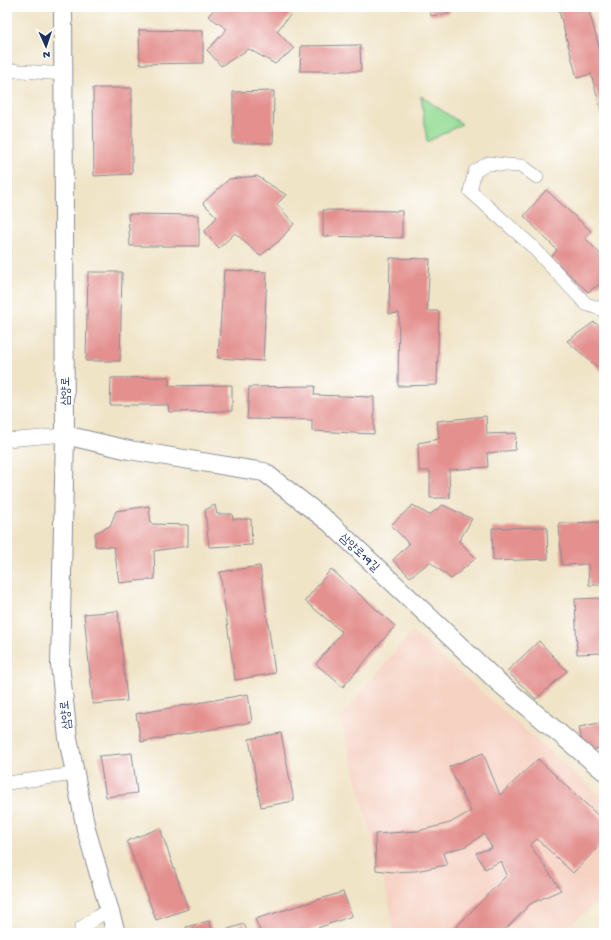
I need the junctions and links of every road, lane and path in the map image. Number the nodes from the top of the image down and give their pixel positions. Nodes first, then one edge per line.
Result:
1 (63, 7) edge
2 (7, 70) edge
3 (64, 74) junction
4 (536, 177) dead end
5 (604, 310) edge
6 (65, 435) junction
7 (7, 440) edge
8 (604, 771) edge
9 (75, 774) junction
10 (7, 783) edge
11 (109, 909) junction
12 (81, 933) edge
13 (116, 933) edge

1 - 3 main road, 삼양로
2 - 3 street
3 - 6 main road, 삼양로
4 - 5 street
6 - 7 street
6 - 8 main road, 삼양로19길
6 - 9 main road, 삼양로
9 - 10 street
9 - 11 main road, 삼양로
11 - 12 street
11 - 13 main road, 삼양로

